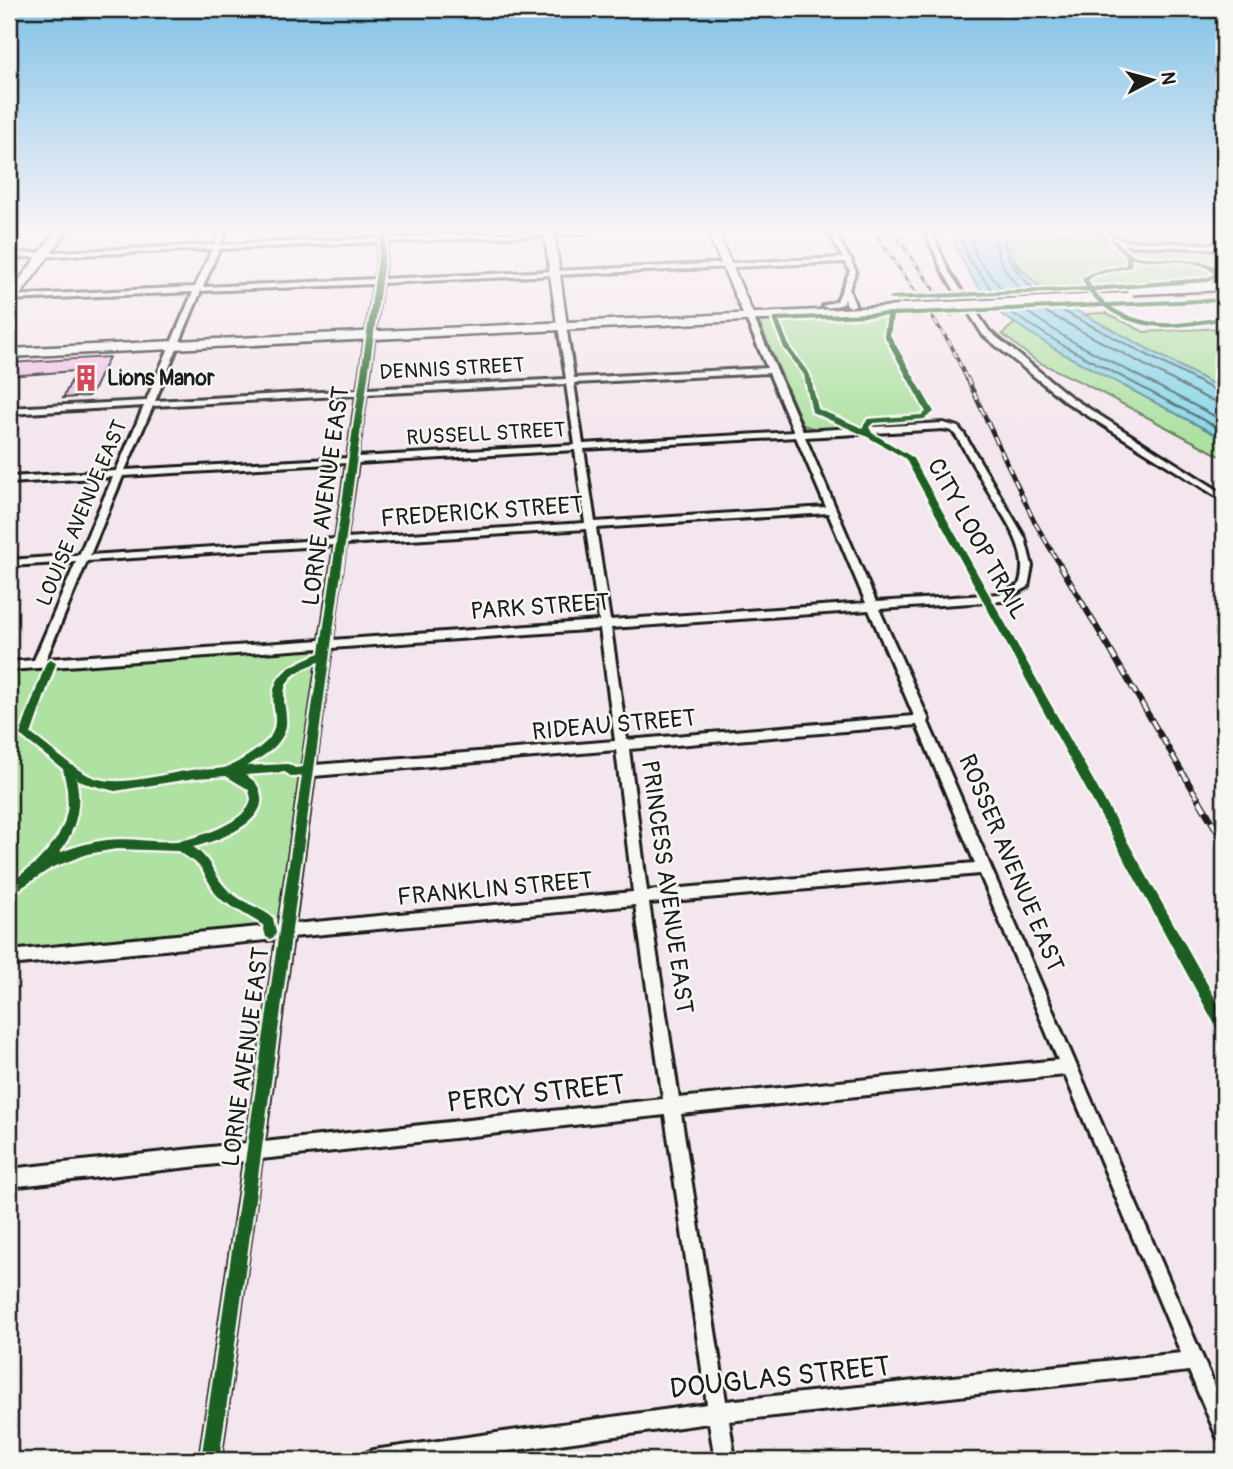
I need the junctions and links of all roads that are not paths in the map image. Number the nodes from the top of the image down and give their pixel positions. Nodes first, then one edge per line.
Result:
1 (193, 300) edge
2 (375, 300) edge
3 (559, 300) edge
4 (742, 300) edge
5 (842, 300) edge
6 (847, 300) edge
7 (858, 300) edge
8 (964, 300) edge
9 (1030, 300) edge
10 (898, 306) junction
11 (748, 313) junction
12 (788, 314) junction
13 (562, 322) junction
14 (370, 331) junction
15 (175, 342) junction
16 (9, 346) edge
17 (9, 353) edge
18 (772, 370) junction
19 (569, 381) junction
20 (362, 392) junction
21 (150, 404) junction
22 (9, 411) edge
23 (799, 433) junction
24 (579, 446) junction
25 (352, 459) junction
26 (1175, 467) joint
27 (119, 474) junction
28 (9, 480) edge
29 (1224, 498) edge
30 (832, 510) junction
31 (590, 526) junction
32 (1021, 539) joint
33 (340, 542) junction
34 (82, 559) junction
35 (9, 564) edge
36 (872, 604) junction
37 (603, 623) junction
38 (327, 644) junction
39 (38, 664) junction
40 (9, 666) edge
41 (923, 720) junction
42 (622, 745) junction
43 (309, 771) junction
44 (986, 868) junction
45 (641, 899) junction
46 (285, 932) junction
47 (9, 958) edge
48 (1068, 1067) junction
49 (671, 1108) junction
50 (254, 1151) junction
51 (9, 1178) edge
52 (1194, 1361) junction
53 (718, 1412) junction
54 (1224, 1430) edge
55 (210, 1460) edge
56 (373, 1460) edge
57 (725, 1460) edge

1 - 15 street
2 - 14 street, LORNE AVENUE EAST
3 - 13 street
4 - 11 street
5 - 11 main road
6 - 12 main road
7 - 10 main road
8 - 26 street
9 - 10 main road, bridge
10 - 12 main road
11 - 12 main road
11 - 13 main road
11 - 18 street, ROSSER AVENUE EAST
13 - 14 main road
13 - 19 street, PRINCESS AVENUE EAST
14 - 15 main road
14 - 20 street, LORNE AVENUE EAST
15 - 16 main road
15 - 17 main road
15 - 21 street, LOUISE AVENUE EAST
18 - 19 street, DENNIS STREET
18 - 23 street, ROSSER AVENUE EAST
19 - 20 street, DENNIS STREET
19 - 24 street, PRINCESS AVENUE EAST
20 - 21 street, DENNIS STREET
20 - 25 street, LORNE AVENUE EAST
21 - 22 street, DENNIS STREET
21 - 27 street, LOUISE AVENUE EAST
23 - 24 street, RUSSELL STREET
23 - 30 street, ROSSER AVENUE EAST
23 - 32 street, RUSSELL STREET
24 - 25 street, RUSSELL STREET
24 - 31 street, PRINCESS AVENUE EAST
25 - 27 street, RUSSELL STREET
25 - 33 street, LORNE AVENUE EAST
26 - 29 street
27 - 28 street, RUSSELL STREET
27 - 34 street, LOUISE AVENUE EAST
30 - 31 street, FREDERICK STREET
30 - 36 street, ROSSER AVENUE EAST
31 - 33 street, FREDERICK STREET
31 - 37 street, PRINCESS AVENUE EAST
32 - 36 street, PARK STREET
33 - 34 street, FREDERICK STREET
33 - 38 street, LORNE AVENUE EAST
34 - 35 street, FREDERICK STREET
34 - 39 street, LOUISE AVENUE EAST
36 - 37 street, PARK STREET
36 - 41 street, ROSSER AVENUE EAST
37 - 38 street, PARK STREET
37 - 42 street, PRINCESS AVENUE EAST
38 - 39 street, PARK STREET
38 - 43 street, LORNE AVENUE EAST
39 - 40 street, PARK STREET
41 - 42 street, RIDEAU STREET
41 - 44 street, ROSSER AVENUE EAST
42 - 43 street, RIDEAU STREET
42 - 45 street, PRINCESS AVENUE EAST
43 - 46 street, LORNE AVENUE EAST
44 - 45 street, FRANKLIN STREET
44 - 48 street, ROSSER AVENUE EAST
45 - 46 street, FRANKLIN STREET
45 - 49 street, PRINCESS AVENUE EAST
46 - 47 street, FRANKLIN STREET
46 - 50 street, LORNE AVENUE EAST
48 - 49 street, PERCY STREET
48 - 52 street, ROSSER AVENUE EAST
49 - 50 street, PERCY STREET
49 - 53 street, PRINCESS AVENUE EAST
50 - 51 street, PERCY STREET
50 - 55 street, LORNE AVENUE EAST
52 - 53 street, DOUGLAS STREET
52 - 54 street, ROSSER AVENUE EAST
53 - 56 street, DOUGLAS STREET
53 - 57 street, PRINCESS AVENUE EAST

